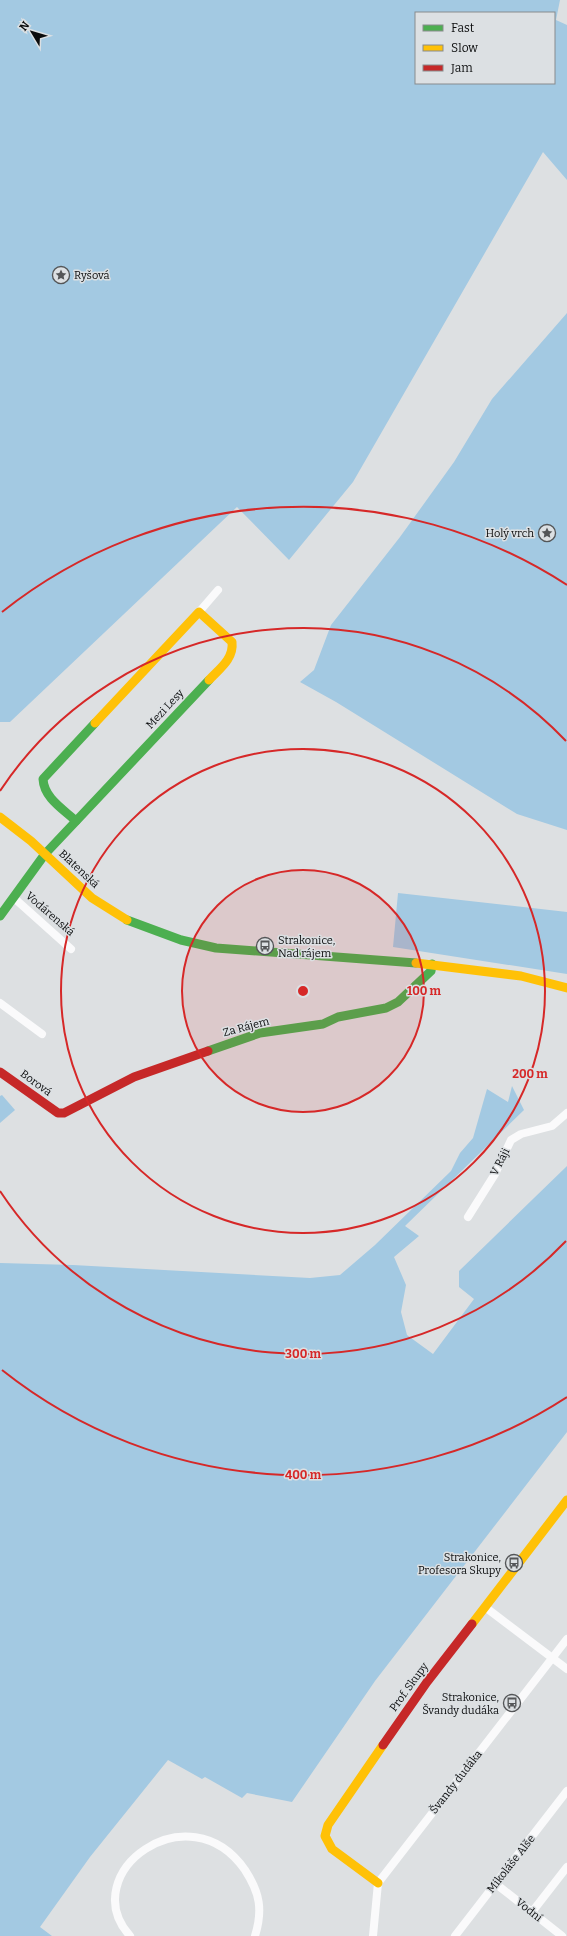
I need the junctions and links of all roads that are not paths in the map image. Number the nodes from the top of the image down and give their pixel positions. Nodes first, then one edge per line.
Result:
1 (218, 590) dead end
2 (199, 612) junction
3 (0, 816) edge
4 (76, 821) junction
5 (45, 854) junction
6 (14, 898) junction
7 (0, 916) edge
8 (71, 949) dead end
9 (432, 964) junction
10 (567, 988) edge
11 (0, 1003) edge
12 (42, 1034) dead end
13 (0, 1072) edge
14 (58, 1113) joint
15 (567, 1113) edge
16 (468, 1217) dead end
17 (567, 1500) edge
18 (485, 1607) junction
19 (567, 1639) edge
20 (553, 1658) junction
21 (567, 1669) edge
22 (567, 1791) edge
23 (567, 1867) edge
24 (378, 1883) junction
25 (496, 1884) junction
26 (532, 1912) junction
27 (130, 1936) edge
28 (255, 1936) edge
29 (373, 1936) edge
30 (455, 1936) edge
31 (562, 1936) edge

1 - 2 street
2 - 4 street
2 - 4 street, Mezi Lesy
3 - 5 street, Blatenská
4 - 5 street, Mezi Lesy
5 - 6 street, Vodárenská
5 - 9 street, Blatenská
6 - 7 street, Vodárenská
6 - 8 street, Vodárenská
9 - 10 street, Blatenská
9 - 14 street, Za Rájem
11 - 12 street
13 - 14 street, Borová
15 - 16 street, V Ráji
17 - 18 street, Prof. Skupy
18 - 20 street
18 - 24 street, Prof. Skupy
19 - 20 street, Švandy dudáka
20 - 21 street
20 - 24 street, Švandy dudáka
22 - 25 street, Mikoláše Alše
23 - 26 street
24 - 29 street
25 - 26 street, Vodní
25 - 30 street, Mikoláše Alše
26 - 31 street, Vodní
27 - 28 street

